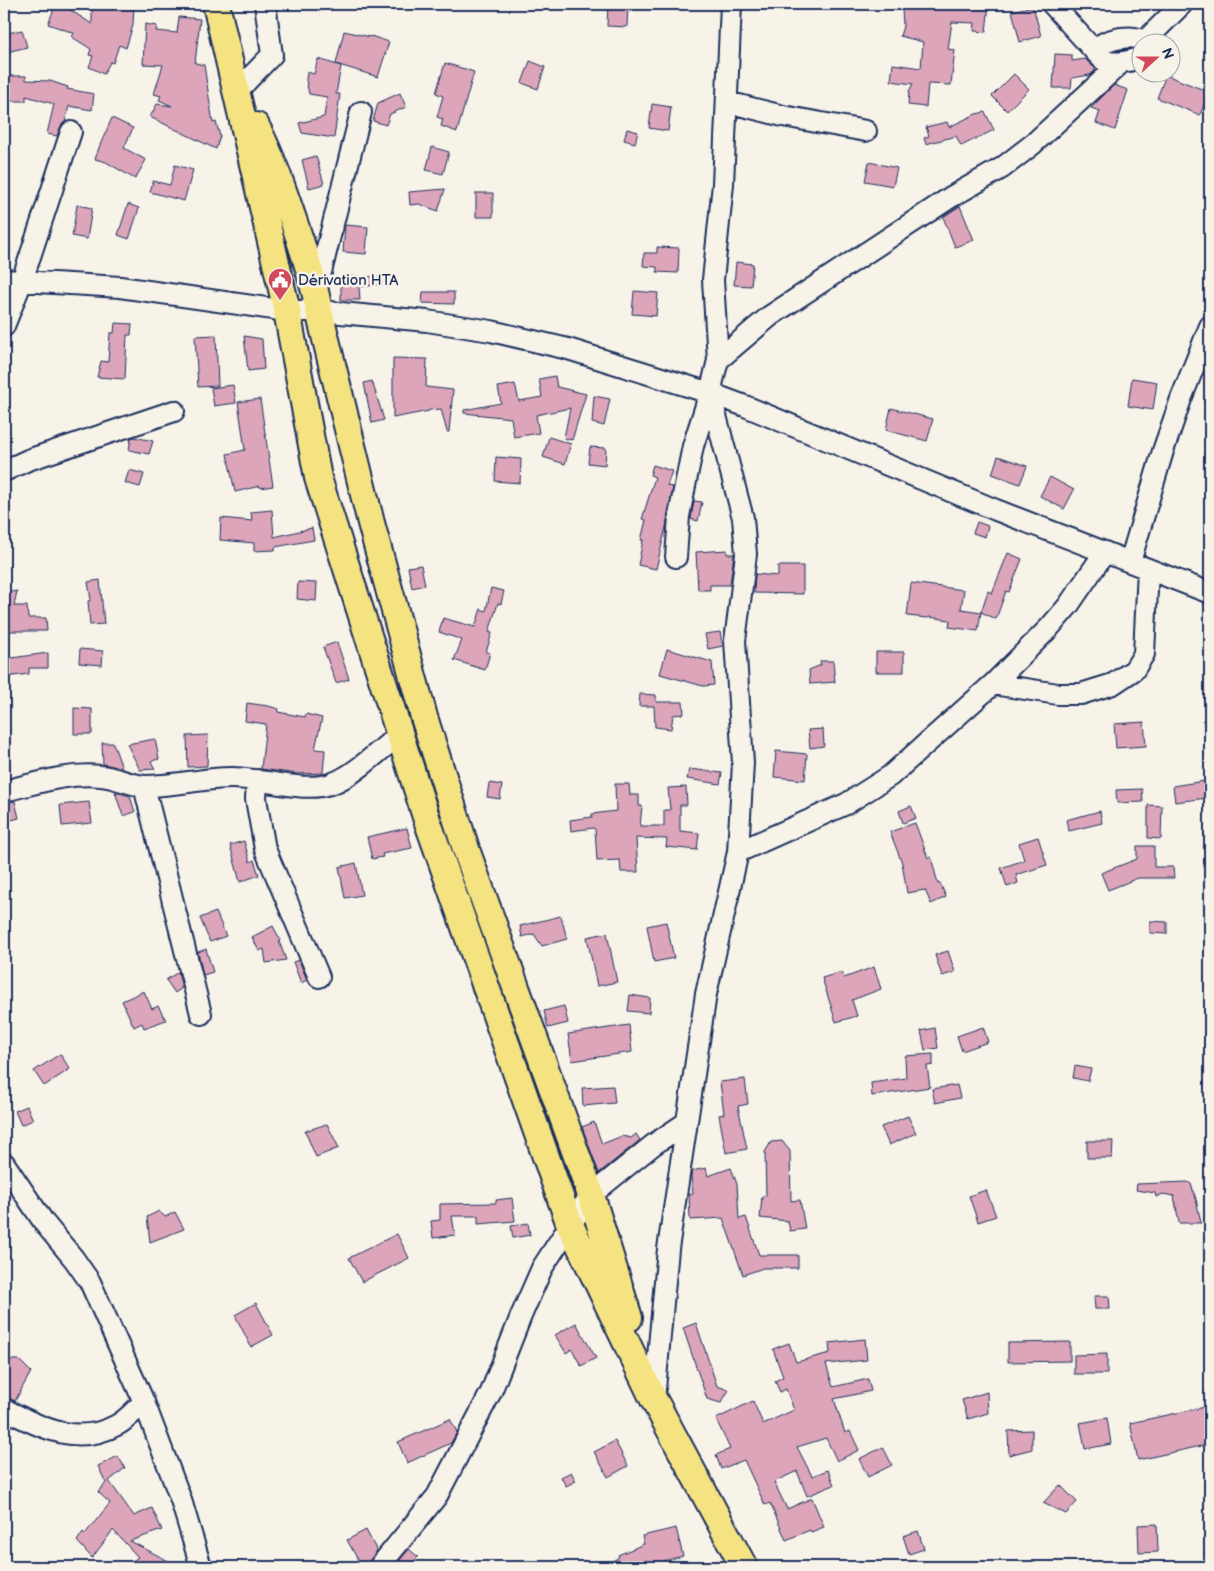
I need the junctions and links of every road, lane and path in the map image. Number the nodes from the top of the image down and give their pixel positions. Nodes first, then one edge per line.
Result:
1 (216, 4) edge
2 (265, 4) edge
3 (731, 4) edge
4 (1052, 4) edge
5 (1182, 4) edge
6 (1154, 32) edge
7 (1132, 38) edge
8 (1100, 57) junction
9 (1132, 60) edge
10 (1122, 62) junction
11 (237, 91) junction
12 (727, 102) junction
13 (361, 112) dead end
14 (866, 131) dead end
15 (72, 132) dead end
16 (13, 280) edge
17 (318, 302) junction
18 (287, 311) junction
19 (4, 326) edge
20 (1210, 326) edge
21 (718, 360) junction
22 (710, 393) junction
23 (174, 411) dead end
24 (4, 471) edge
25 (1105, 552) junction
26 (676, 556) dead end
27 (1130, 562) junction
28 (1148, 569) junction
29 (1210, 593) edge
30 (412, 674) junction
31 (993, 684) junction
32 (386, 689) junction
33 (400, 734) junction
34 (256, 780) junction
35 (144, 786) junction
36 (4, 791) edge
37 (453, 805) junction
38 (426, 818) junction
39 (738, 852) junction
40 (319, 977) dead end
41 (201, 1014) dead end
42 (687, 1122) junction
43 (4, 1163) edge
44 (591, 1195) junction
45 (570, 1225) junction
46 (654, 1400) junction
47 (144, 1402) junction
48 (4, 1409) edge
49 (201, 1567) edge
50 (379, 1567) edge
51 (744, 1567) edge

1 - 11 main road
2 - 11 street
3 - 12 street
4 - 8 street
5 - 6 street
7 - 8 street
8 - 10 street
9 - 10 street
10 - 21 street
11 - 17 main road
11 - 18 main road
12 - 14 street
12 - 21 street
13 - 17 street
15 - 16 street
16 - 18 street
16 - 19 street
17 - 18 street
17 - 22 street
17 - 30 main road
18 - 32 main road
20 - 27 street
21 - 22 street
22 - 25 street
22 - 26 street
22 - 39 street
23 - 24 street
25 - 27 street
25 - 31 street
27 - 28 street
28 - 29 street
28 - 31 street
30 - 32 street
30 - 37 main road
31 - 39 street
32 - 33 main road
33 - 34 street
33 - 38 main road
34 - 35 street
34 - 40 street
35 - 36 street
35 - 41 street
37 - 38 street
37 - 44 main road
38 - 45 main road
39 - 42 street
42 - 44 street
42 - 46 street
43 - 47 street
44 - 45 street
44 - 46 main road
45 - 46 main road
45 - 50 street
46 - 51 main road
47 - 48 street
47 - 49 street

